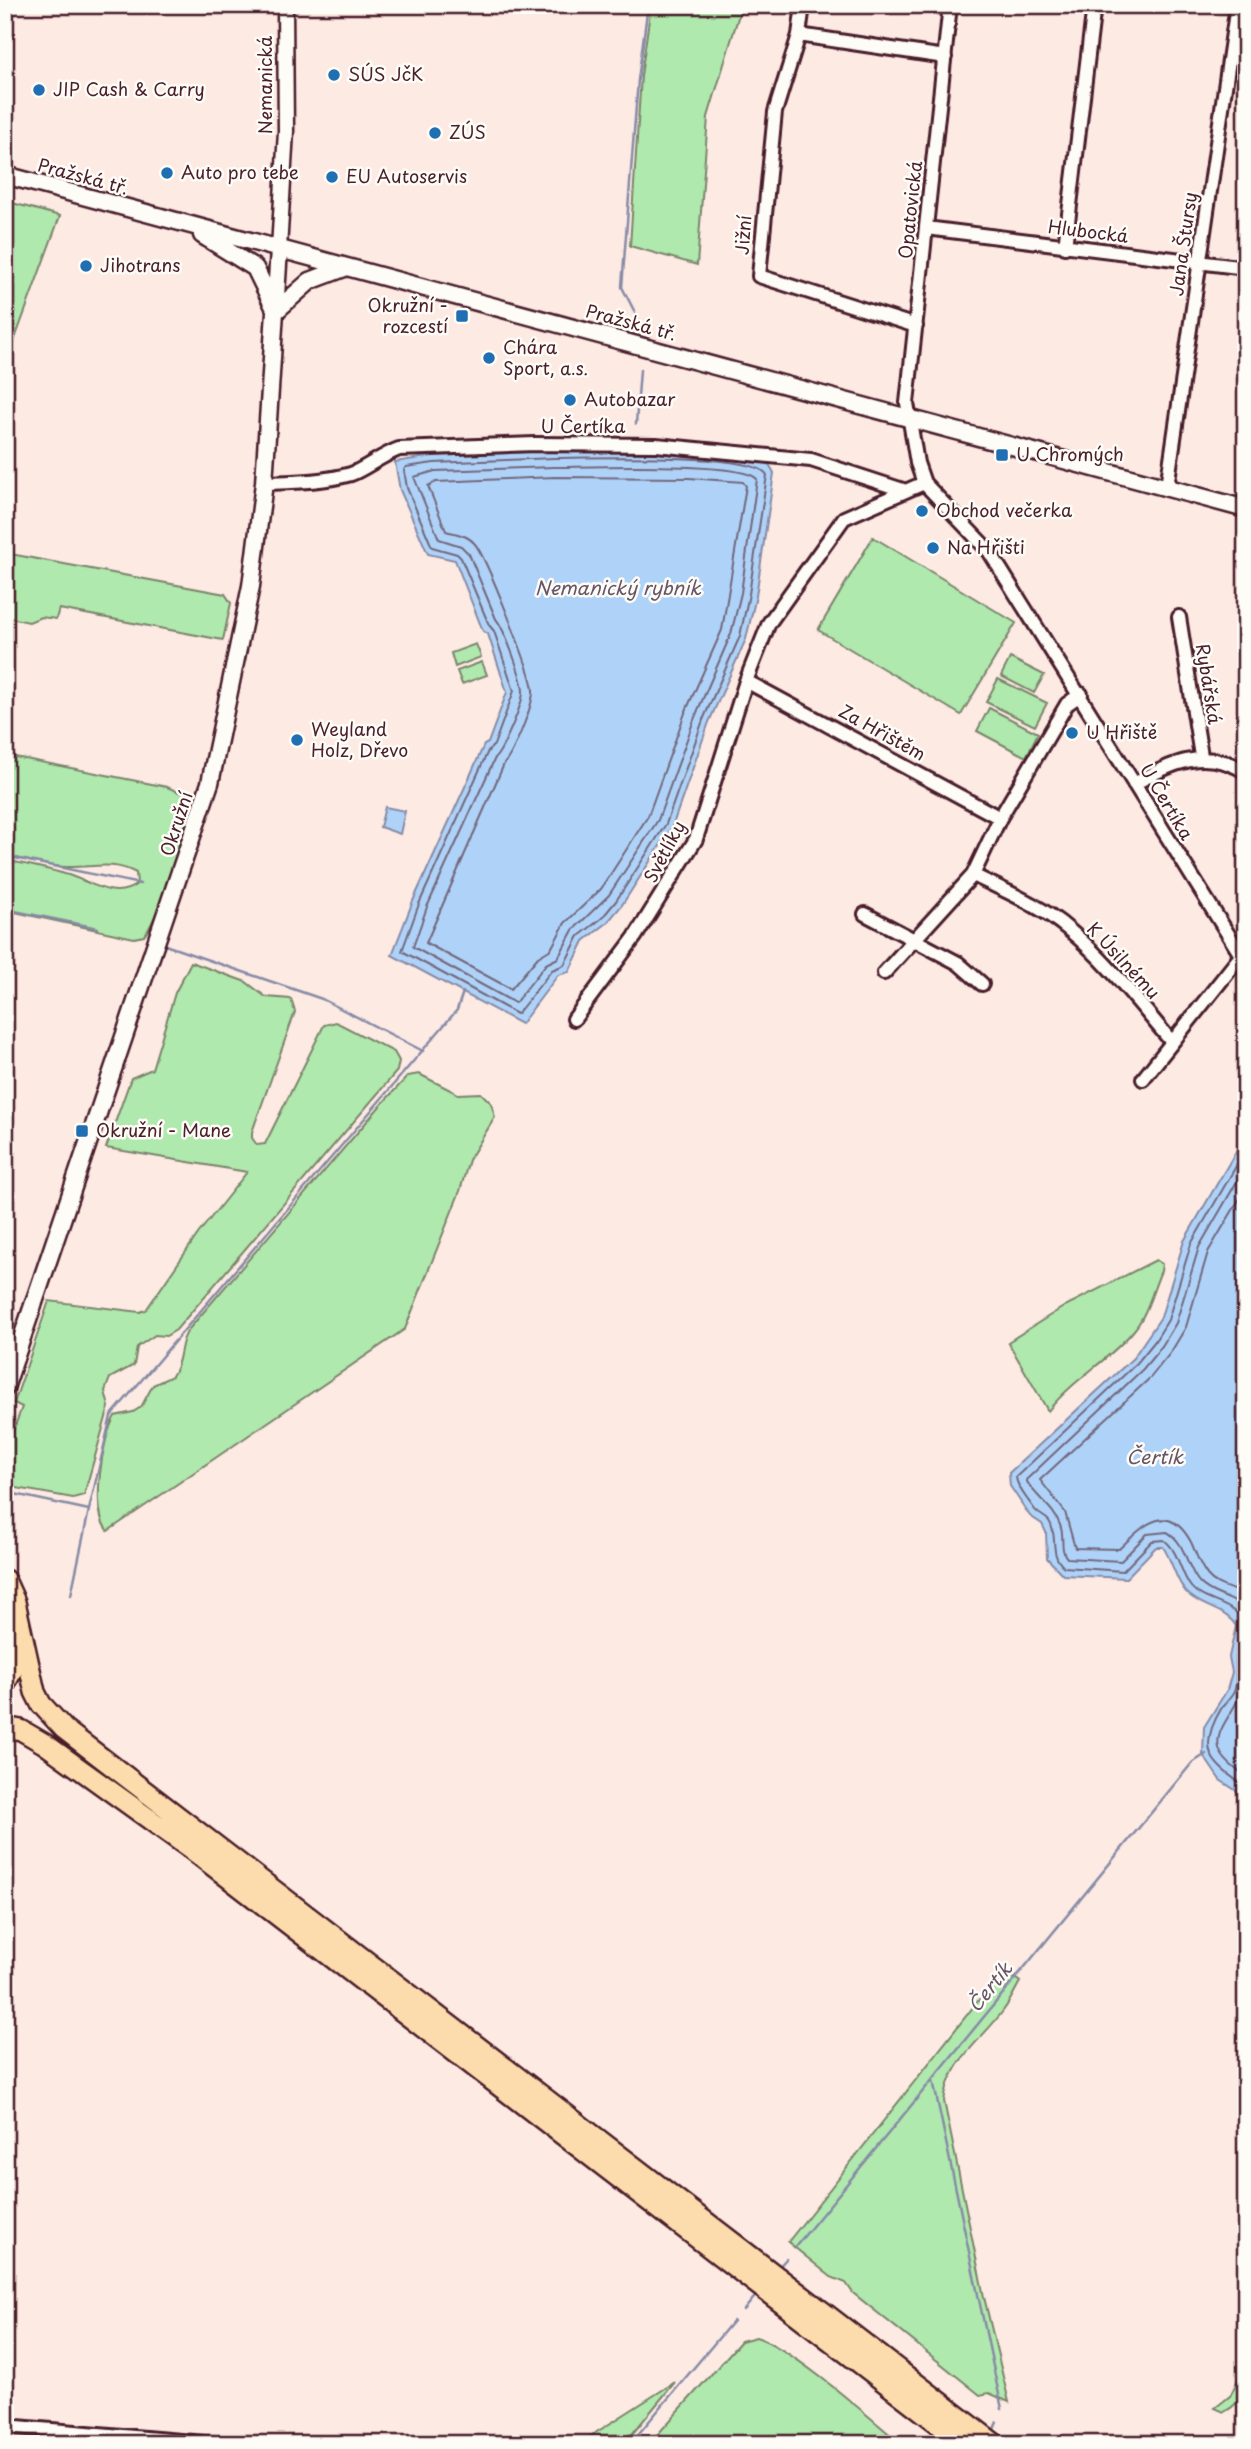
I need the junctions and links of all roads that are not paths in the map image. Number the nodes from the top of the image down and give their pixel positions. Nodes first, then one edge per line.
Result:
1 (285, 5) edge
2 (803, 5) edge
3 (950, 5) edge
4 (1094, 5) edge
5 (1237, 5) edge
6 (799, 35) junction
7 (945, 57) junction
8 (5, 175) edge
9 (181, 224) junction
10 (926, 228) junction
11 (1065, 247) junction
12 (279, 249) junction
13 (1199, 262) junction
14 (346, 267) junction
15 (1246, 268) edge
16 (276, 311) junction
17 (916, 326) junction
18 (910, 417) junction
19 (264, 483) junction
20 (924, 483) junction
21 (1167, 487) junction
22 (904, 489) junction
23 (1246, 509) edge
24 (1179, 617) dead end
25 (746, 681) junction
26 (1081, 694) junction
27 (1201, 756) junction
28 (1246, 772) edge
29 (1134, 784) junction
30 (1000, 818) junction
31 (973, 875) junction
32 (865, 914) dead end
33 (914, 942) junction
34 (1243, 960) edge
35 (884, 973) dead end
36 (982, 984) dead end
37 (574, 1019) dead end
38 (1171, 1041) junction
39 (1143, 1079) dead end
40 (5, 1388) edge
41 (5, 1580) edge
42 (20, 1634) junction
43 (5, 1684) edge
44 (5, 1717) edge
45 (5, 1727) edge
46 (191, 1849) junction
47 (739, 2258) junction
48 (917, 2396) junction
49 (5, 2426) edge
50 (216, 2444) edge
51 (965, 2444) edge
52 (995, 2444) edge

1 - 12 street, Nemanická
2 - 6 street, Jižní
3 - 7 street, Opatovická
4 - 11 street
5 - 13 street, Jana Štursy
6 - 7 street
6 - 17 street, Jižní
7 - 10 street, Opatovická
8 - 9 main road, Pražská tř.
9 - 12 main road, Pražská tř.
9 - 16 main road
10 - 11 street, Hlubocká
10 - 17 street, Opatovická
11 - 13 street, Hlubocká
12 - 14 main road, Pražská tř.
12 - 16 main road, Okružní
13 - 15 street, Hlubocká
13 - 21 street, Jana Štursy
14 - 16 main road
14 - 18 main road, Pražská tř.
16 - 19 main road, Okružní
17 - 18 street, Opatovická
18 - 20 street, Opatovická
18 - 21 main road, Pražská tř.
19 - 22 street, U Čertíka
19 - 40 main road, Okružní
20 - 22 street
20 - 26 street, U Čertíka
21 - 23 main road, Pražská tř.
22 - 25 street
24 - 27 street, Rybářská
25 - 30 street, Za Hřištěm
25 - 37 street, Světlíky
26 - 29 street, U Čertíka
26 - 30 street
27 - 28 street
27 - 29 street
29 - 34 street, U Čertíka
30 - 31 street
31 - 33 street
31 - 38 street, K Úsilnému
32 - 33 street
33 - 35 street
33 - 36 street
34 - 38 street, U Čertíka
38 - 39 street, U Čertíka
41 - 42 highway
42 - 43 highway
42 - 47 highway
44 - 46 highway
45 - 46 highway
46 - 47 highway
47 - 48 highway
48 - 51 highway
48 - 52 highway
49 - 50 street

